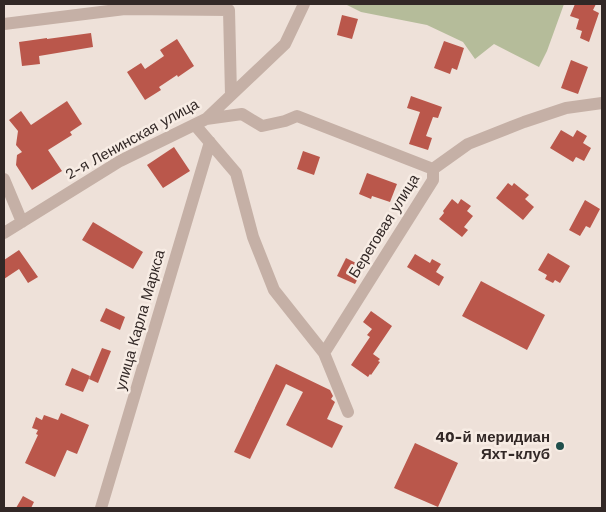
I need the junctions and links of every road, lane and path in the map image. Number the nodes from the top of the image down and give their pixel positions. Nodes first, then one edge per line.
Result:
1 (304, 4) edge
2 (125, 7) edge
3 (4, 24) edge
4 (231, 95) junction
5 (602, 103) edge
6 (201, 122) junction
7 (210, 142) junction
8 (433, 168) junction
9 (4, 178) edge
10 (22, 222) junction
11 (4, 233) edge
12 (324, 353) junction
13 (348, 412) dead end
14 (101, 508) edge

1 - 4 street, 2-я Ленинская улица
2 - 3 street
2 - 4 street
4 - 6 street, 2-я Ленинская улица
5 - 8 street, Береговая улица
6 - 7 street
6 - 8 street
6 - 10 street, 2-я Ленинская улица
7 - 12 street
7 - 14 street, улица Карла Маркса
8 - 12 street, Береговая улица
9 - 10 street
10 - 11 street, 2-я Ленинская улица
12 - 13 street

